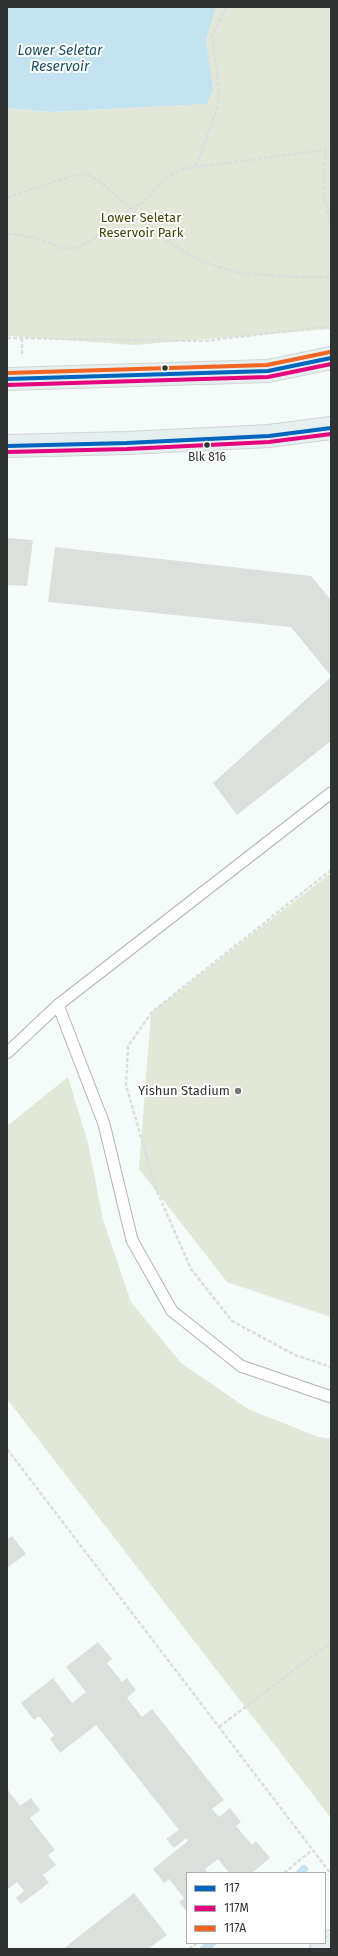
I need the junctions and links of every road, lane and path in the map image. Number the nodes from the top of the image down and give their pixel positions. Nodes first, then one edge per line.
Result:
1 (226, 7) edge
2 (331, 149) edge
3 (325, 150) junction
4 (196, 166) junction
5 (7, 198) edge
6 (132, 209) junction
7 (331, 226) edge
8 (7, 234) edge
9 (331, 277) edge
10 (331, 326) edge
11 (7, 338) edge
12 (331, 358) edge
13 (7, 379) edge
14 (331, 428) edge
15 (7, 446) edge
16 (331, 793) edge
17 (331, 870) edge
18 (58, 1005) junction
19 (7, 1053) edge
20 (331, 1367) edge
21 (331, 1397) edge
22 (7, 1449) edge
23 (331, 1642) edge
24 (219, 1727) junction
25 (312, 1850) junction
26 (285, 1872) edge
27 (331, 1874) edge
28 (331, 1942) edge
29 (321, 1949) edge

1 - 4 path
2 - 3 path
3 - 4 path
3 - 7 path
4 - 6 path
5 - 6 path
6 - 8 path
6 - 9 path
10 - 11 path
12 - 13 main road
14 - 15 main road
16 - 18 lane
17 - 20 path
18 - 19 lane
18 - 21 lane
22 - 24 path
23 - 24 path
24 - 25 path
25 - 26 path
25 - 27 path
28 - 29 main road

